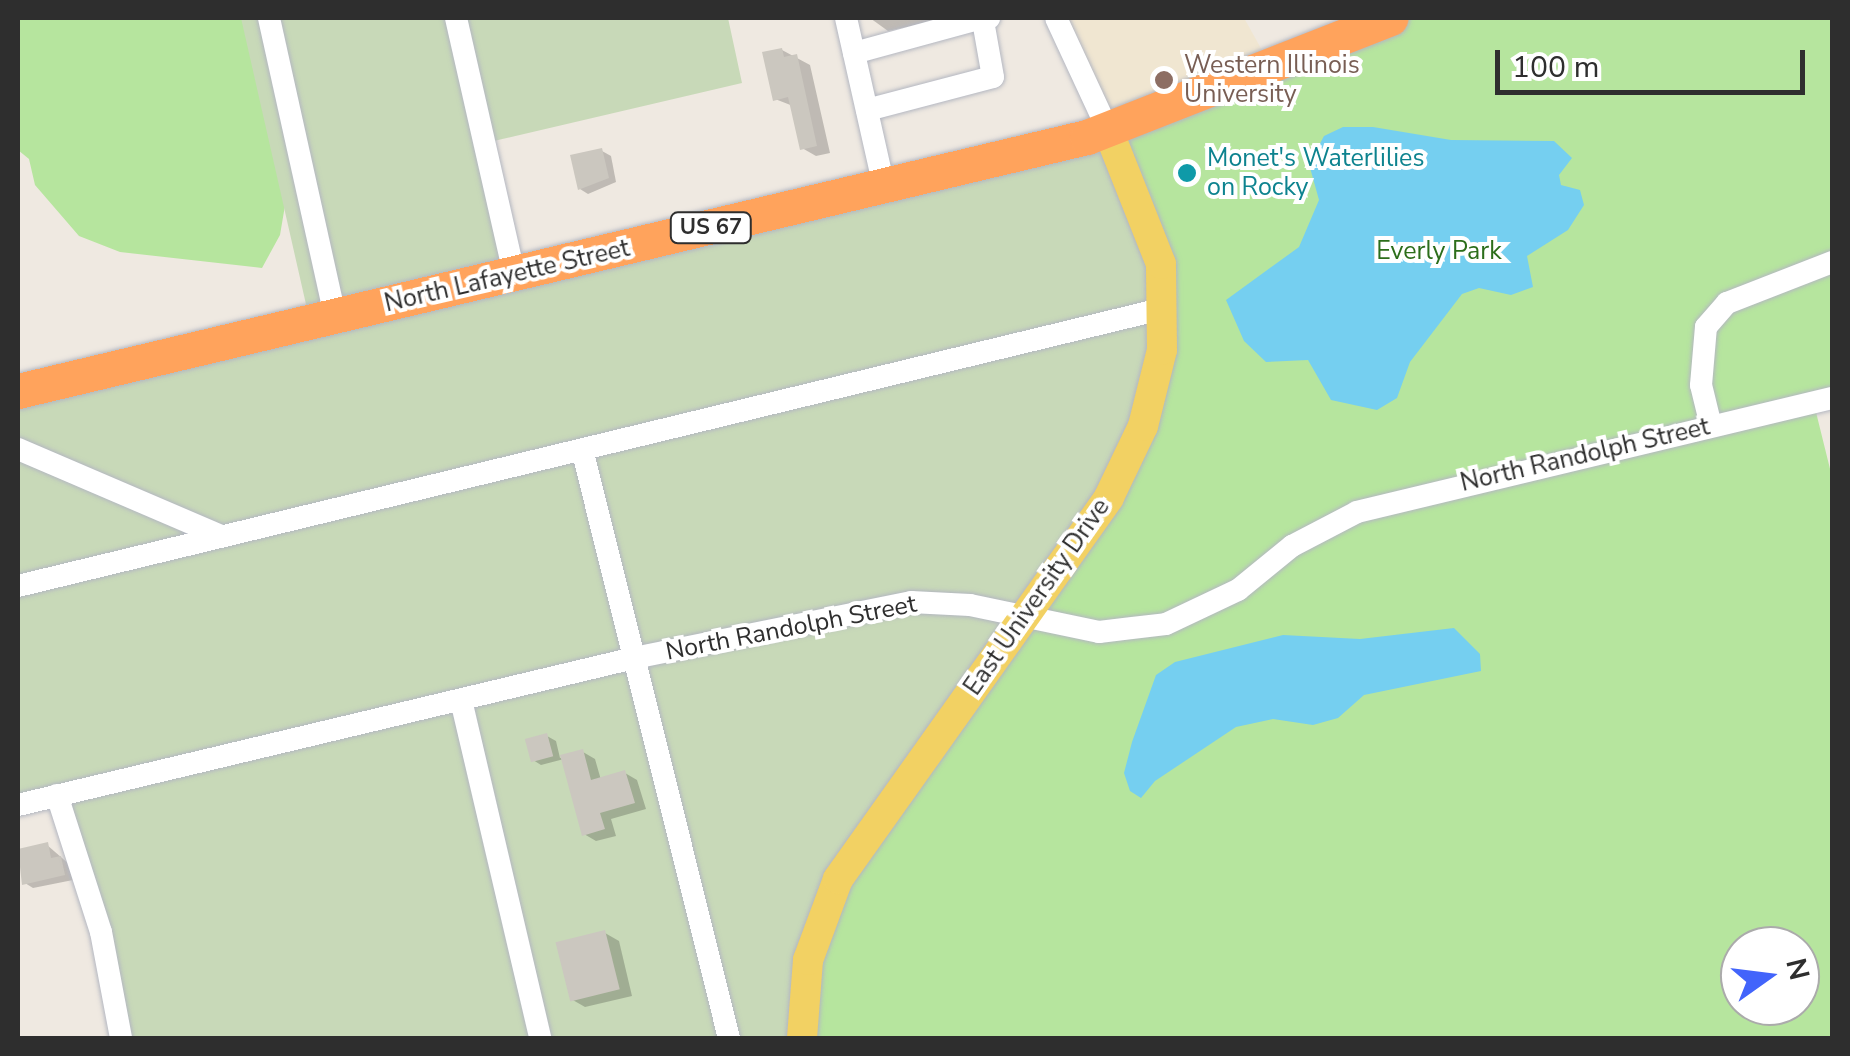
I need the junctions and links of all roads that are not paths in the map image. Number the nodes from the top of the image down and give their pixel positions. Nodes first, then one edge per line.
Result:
1 (269, 18) edge
2 (456, 18) edge
3 (846, 18) edge
4 (984, 18) edge
5 (1056, 18) edge
6 (1390, 18) edge
7 (854, 54) junction
8 (867, 110) junction
9 (1108, 130) junction
10 (884, 187) junction
11 (1832, 262) edge
12 (514, 274) junction
13 (1165, 308) junction
14 (335, 316) junction
15 (18, 391) edge
16 (1832, 398) edge
17 (1710, 426) junction
18 (18, 449) edge
19 (583, 452) junction
20 (222, 536) junction
21 (18, 586) edge
22 (1022, 618) junction
23 (634, 658) junction
24 (461, 700) junction
25 (57, 795) junction
26 (18, 805) edge
27 (121, 1038) edge
28 (540, 1038) edge
29 (729, 1038) edge
30 (802, 1038) edge

1 - 14 street
2 - 12 street
3 - 7 street
4 - 7 street
4 - 8 street
5 - 9 street
6 - 9 highway, North Lafayette Street / US 67
7 - 8 street
8 - 10 street
9 - 10 highway, North Lafayette Street / US 67
9 - 13 main road, East University Drive
10 - 12 highway, North Lafayette Street / US 67
11 - 17 street
12 - 14 highway, North Lafayette Street / US 67
13 - 19 street
13 - 22 main road, East University Drive
14 - 15 highway, North Lafayette Street / US 67
16 - 17 street, North Randolph Street
17 - 22 street, North Randolph Street
18 - 20 street
19 - 20 street
19 - 23 street
20 - 21 street
22 - 23 street, North Randolph Street
22 - 30 main road, East University Drive
23 - 24 street, North Randolph Street
23 - 29 street
24 - 25 street, North Randolph Street
24 - 28 street
25 - 26 street, North Randolph Street
25 - 27 street

